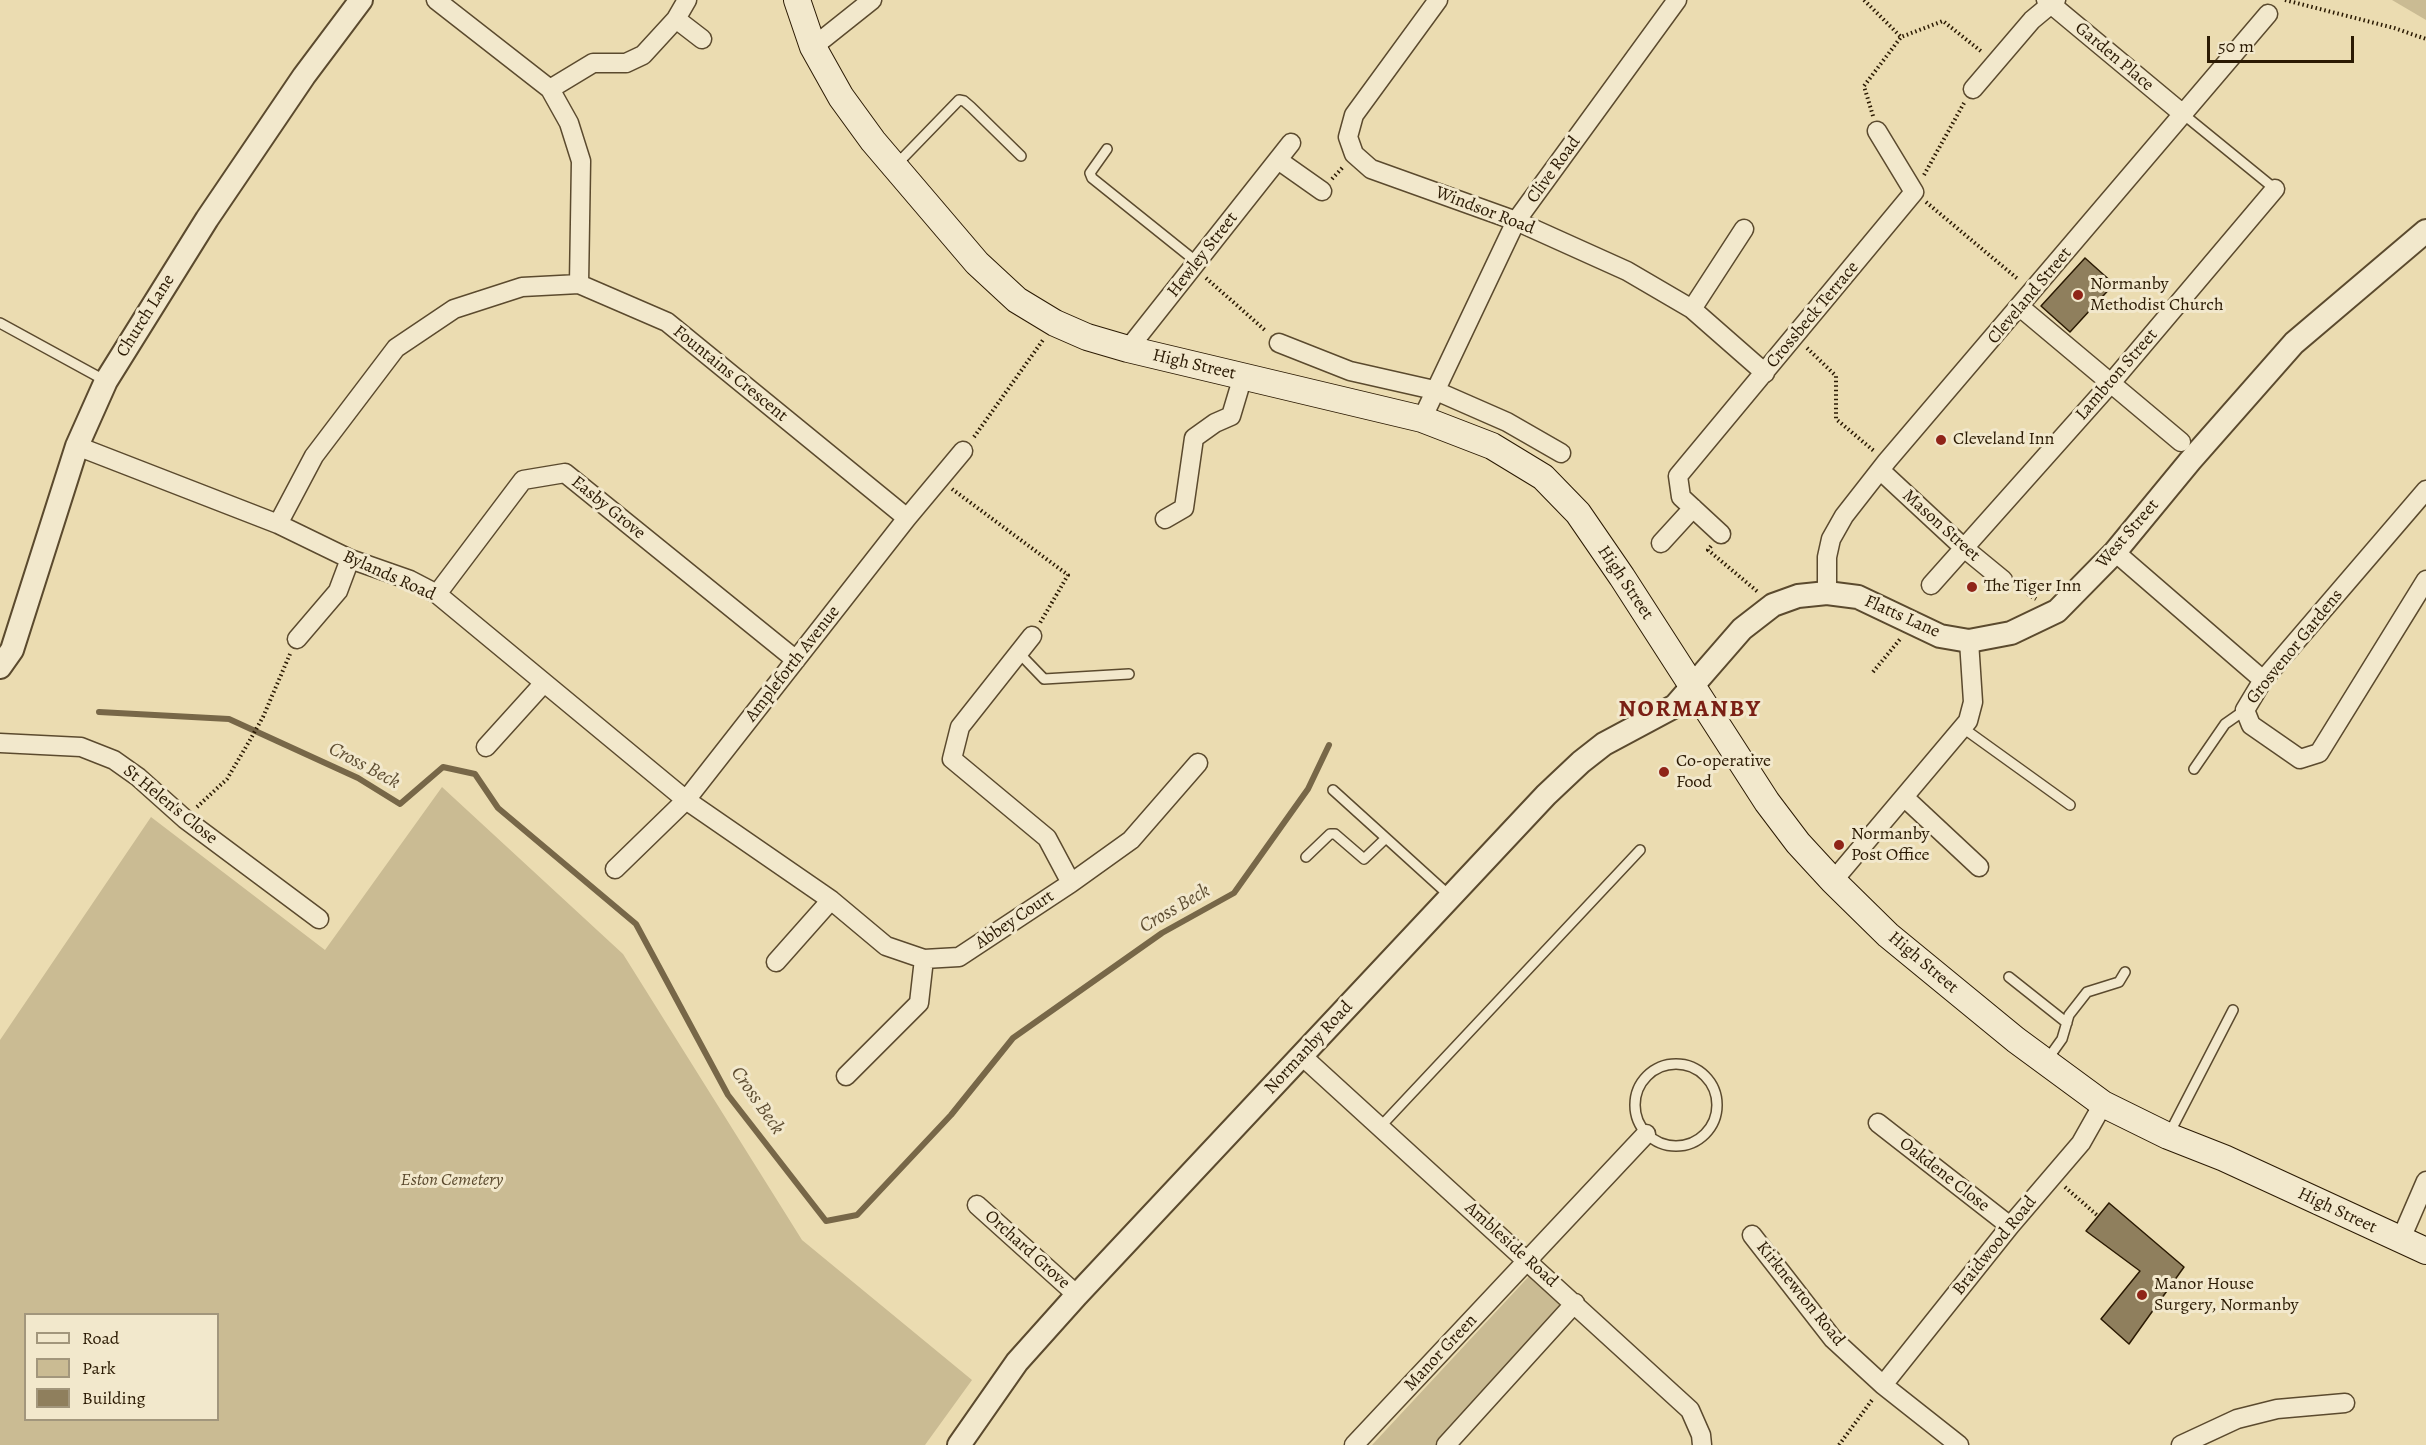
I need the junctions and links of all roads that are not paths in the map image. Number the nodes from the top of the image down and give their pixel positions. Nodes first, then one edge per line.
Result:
1 (361, 0) edge
2 (436, 0) edge
3 (687, 0) edge
4 (797, 0) edge
5 (872, 0) edge
6 (1438, 0) edge
7 (1677, 0) edge
8 (2051, 1) edge
9 (2268, 14) dead end
10 (676, 19) junction
11 (702, 39) dead end
12 (813, 47) junction
13 (550, 89) junction
14 (1973, 89) road end
15 (2182, 114) junction
16 (1877, 131) road end
17 (1291, 143) dead end
18 (1107, 149) dead end
19 (1021, 156) dead end
20 (1278, 160) junction
21 (895, 166) junction
22 (2275, 189) joint
23 (1322, 191) road end
24 (1516, 221) junction
25 (1744, 229) dead end
26 (2426, 231) edge
27 (1196, 265) junction
28 (579, 284) junction
29 (2020, 307) junction
30 (1692, 309) junction
31 (0, 323) edge
32 (1279, 343) road end
33 (1128, 350) junction
34 (1765, 373) junction
35 (1243, 376) junction
36 (106, 381) junction
37 (2111, 383) junction
38 (1434, 390) junction
39 (1422, 419) junction
40 (2181, 442) dead end
41 (77, 446) junction
42 (963, 451) road end
43 (1562, 453) dead end
44 (1883, 466) junction
45 (2425, 493) edge
46 (1687, 502) junction
47 (907, 518) junction
48 (1165, 519) dead end
49 (278, 524) junction
50 (1721, 534) road end
51 (1661, 543) dead end
52 (1964, 548) junction
53 (2115, 552) junction
54 (350, 559) junction
55 (2003, 580) road end
56 (2426, 580) edge
57 (1931, 585) dead end
58 (1827, 593) junction
59 (437, 594) junction
60 (1032, 636) road end
61 (297, 639) road end
62 (1969, 641) junction
63 (1019, 653) junction
64 (796, 660) junction
65 (0, 666) edge
66 (1129, 674) dead end
67 (2263, 680) junction
68 (543, 684) junction
69 (1693, 687) junction
70 (2245, 710) junction
71 (1963, 728) junction
72 (0, 743) edge
73 (486, 747) dead end
74 (1198, 763) dead end
75 (2194, 769) dead end
76 (1333, 790) dead end
77 (1904, 797) junction
78 (687, 800) junction
79 (2070, 804) dead end
80 (1386, 838) junction
81 (1640, 850) dead end
82 (1306, 857) dead end
83 (1979, 867) dead end
84 (615, 869) dead end
85 (1833, 881) junction
86 (1071, 883) junction
87 (1451, 897) junction
88 (831, 900) junction
89 (319, 920) dead end
90 (924, 959) junction
91 (776, 962) dead end
92 (2125, 972) dead end
93 (2009, 977) dead end
94 (2233, 1010) dead end
95 (2067, 1023) junction
96 (1302, 1056) junction
97 (2045, 1062) junction
98 (846, 1076) dead end
99 (2103, 1104) junction
100 (1878, 1123) dead end
101 (1380, 1126) junction
102 (1646, 1134) junction
103 (2168, 1136) junction
104 (2426, 1181) edge
105 (977, 1205) dead end
106 (2010, 1226) junction
107 (1752, 1235) dead end
108 (2400, 1241) junction
109 (2426, 1251) edge
110 (1528, 1260) junction
111 (1077, 1295) junction
112 (1575, 1303) junction
113 (1883, 1385) junction
114 (2345, 1403) dead end
115 (959, 1445) edge
116 (1354, 1445) edge
117 (1446, 1445) edge
118 (1702, 1445) edge
119 (1959, 1445) edge
120 (2181, 1445) edge

1 - 36 street, Church Lane
2 - 13 street
3 - 10 street
4 - 12 main road, High Street
5 - 12 street
6 - 24 street, Windsor Road
7 - 24 street, Clive Road
8 - 14 street
8 - 15 street, Garden Place
9 - 15 street, Cleveland Street
10 - 11 street
10 - 13 street
12 - 21 main road, High Street
13 - 28 street
15 - 22 lane
15 - 29 street, Cleveland Street
16 - 34 street, Crossbeck Terrace
17 - 20 street, Hewley Street
18 - 27 lane
19 - 21 lane
20 - 23 street
20 - 27 street, Hewley Street
21 - 33 main road, High Street
22 - 37 street, Lambton Street
24 - 30 street, Windsor Road
24 - 38 street, Clive Road
25 - 30 street
26 - 53 street, West Street
27 - 33 street, Hewley Street
28 - 47 street, Fountains Crescent
28 - 49 street, Fountains Crescent
29 - 37 street
29 - 44 street, Cleveland Street
30 - 34 street, Windsor Road
31 - 36 lane
32 - 38 street
33 - 35 main road, High Street
34 - 46 street, Crossbeck Terrace
35 - 39 main road, High Street
35 - 48 street
36 - 41 street, Church Lane
37 - 40 street
37 - 52 street, Lambton Street
38 - 39 street, Clive Road
38 - 43 street
39 - 69 main road, High Street
41 - 49 street, Bylands Road
41 - 65 street, Church Lane
42 - 47 street, Ampleforth Avenue
44 - 52 street, Mason Street
44 - 58 street, Cleveland Street
45 - 67 street, Grosvenor Gardens
46 - 50 street
46 - 51 street
47 - 64 street, Ampleforth Avenue
49 - 54 street, Bylands Road
52 - 55 street, Mason Street
52 - 57 street, Lambton Street
53 - 62 street, West Street
53 - 67 street
54 - 59 street, Bylands Road
54 - 61 street
56 - 70 street, Grosvenor Gardens
58 - 62 street, Flatts Lane
58 - 69 street, Flatts Lane
59 - 64 street, Easby Grove
59 - 68 street, Bylands Road
60 - 63 street, Abbey Court
62 - 71 street
63 - 66 lane
63 - 86 street, Abbey Court
64 - 78 street, Ampleforth Avenue
67 - 70 street, Grosvenor Gardens
68 - 73 street
68 - 78 street, Bylands Road
69 - 85 main road, High Street
69 - 87 street, Normanby Road
70 - 75 lane
71 - 77 street
71 - 79 lane
72 - 89 street, St Helen's Close
74 - 86 street
76 - 80 lane
77 - 83 street
77 - 85 street
78 - 84 street, Ampleforth Avenue
78 - 88 street, Abbey Court
80 - 82 lane
80 - 87 lane
81 - 101 lane
85 - 97 main road, High Street
86 - 90 street, Abbey Court
87 - 96 street, Normanby Road
88 - 90 street, Abbey Court
88 - 91 street
90 - 98 street
92 - 95 lane
93 - 95 lane
94 - 103 lane
95 - 97 lane
96 - 101 street, Ambleside Road
96 - 111 street, Normanby Road
97 - 99 main road, High Street
99 - 103 main road, High Street
99 - 106 street, Braidwood Road
100 - 106 street, Oakdene Close
101 - 110 street, Ambleside Road
102 - 102 lane
102 - 110 street, Manor Green
103 - 108 main road, High Street
104 - 108 street
105 - 111 street, Orchard Grove
106 - 113 street, Braidwood Road
107 - 113 street, Kirknewton Road
108 - 109 main road, High Street
110 - 112 street, Ambleside Road
110 - 116 street, Manor Green
111 - 115 street, Normanby Road
112 - 117 street
112 - 118 street, Ambleside Road
113 - 119 street, Kirknewton Road
114 - 120 street

